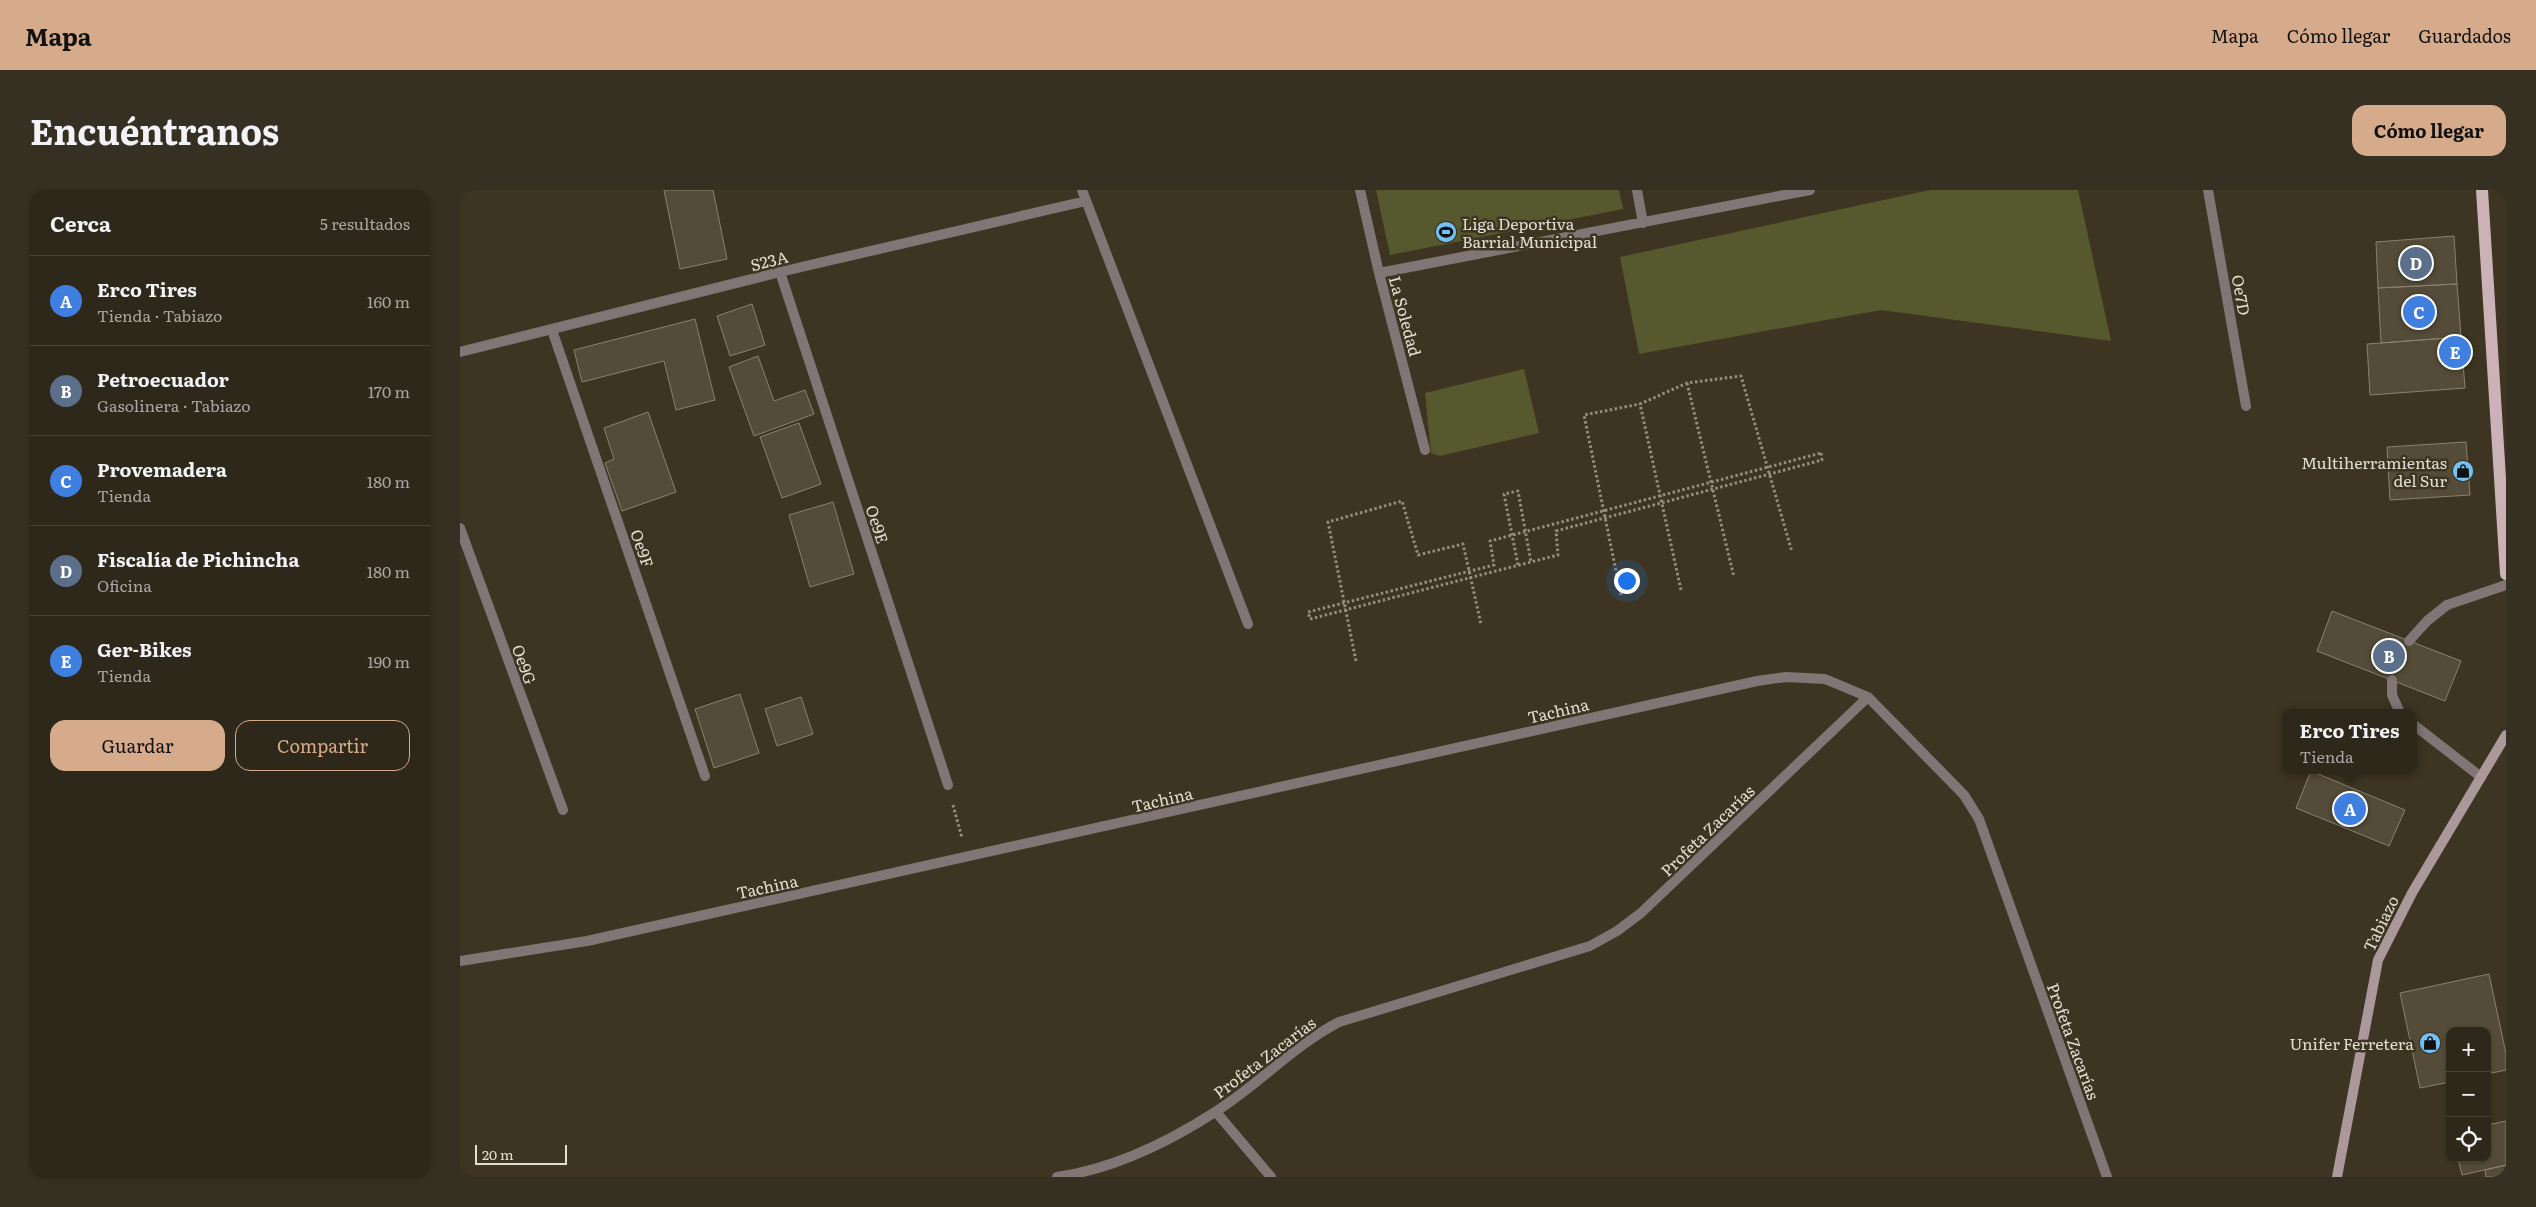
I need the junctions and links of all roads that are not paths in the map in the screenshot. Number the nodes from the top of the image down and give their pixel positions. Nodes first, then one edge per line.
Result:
1 (1082, 190) edge
2 (1360, 190) edge
3 (1637, 190) edge
4 (1810, 190) edge
5 (2208, 190) edge
6 (2482, 190) edge
7 (1086, 202) junction
8 (1644, 223) junction
9 (780, 272) junction
10 (1379, 273) junction
11 (552, 330) junction
12 (460, 352) edge
13 (2246, 406) dead end
14 (1425, 450) dead end
15 (460, 528) edge
16 (2506, 574) edge
17 (2506, 585) edge
18 (1248, 624) dead end
19 (2409, 641) dead end
20 (2392, 680) dead end
21 (1868, 697) junction
22 (2398, 709) edge
23 (2417, 727) edge
24 (2506, 735) edge
25 (705, 776) dead end
26 (2481, 777) junction
27 (948, 786) road end
28 (562, 810) dead end
29 (460, 961) edge
30 (1216, 1112) junction
31 (1057, 1177) edge
32 (1271, 1177) edge
33 (2107, 1177) edge
34 (2337, 1177) edge

1 - 7 street
2 - 10 street, La Soledad
3 - 8 street
4 - 8 street
5 - 13 street, Oe7D
6 - 16 main road
7 - 9 street, S23A
7 - 18 street
8 - 10 street
9 - 11 street, S23A
9 - 27 street, Oe9E
10 - 14 street, La Soledad
11 - 12 street, S23A
11 - 25 street, Oe9F
15 - 28 street, Oe9G
17 - 19 street
20 - 22 street
21 - 29 street, Tachina
21 - 30 street, Profeta Zacarías
21 - 33 street, Profeta Zacarías
23 - 26 street
24 - 26 street, Tabiazo
26 - 34 street, Tabiazo
30 - 31 street, Profeta Zacarías
30 - 32 street

